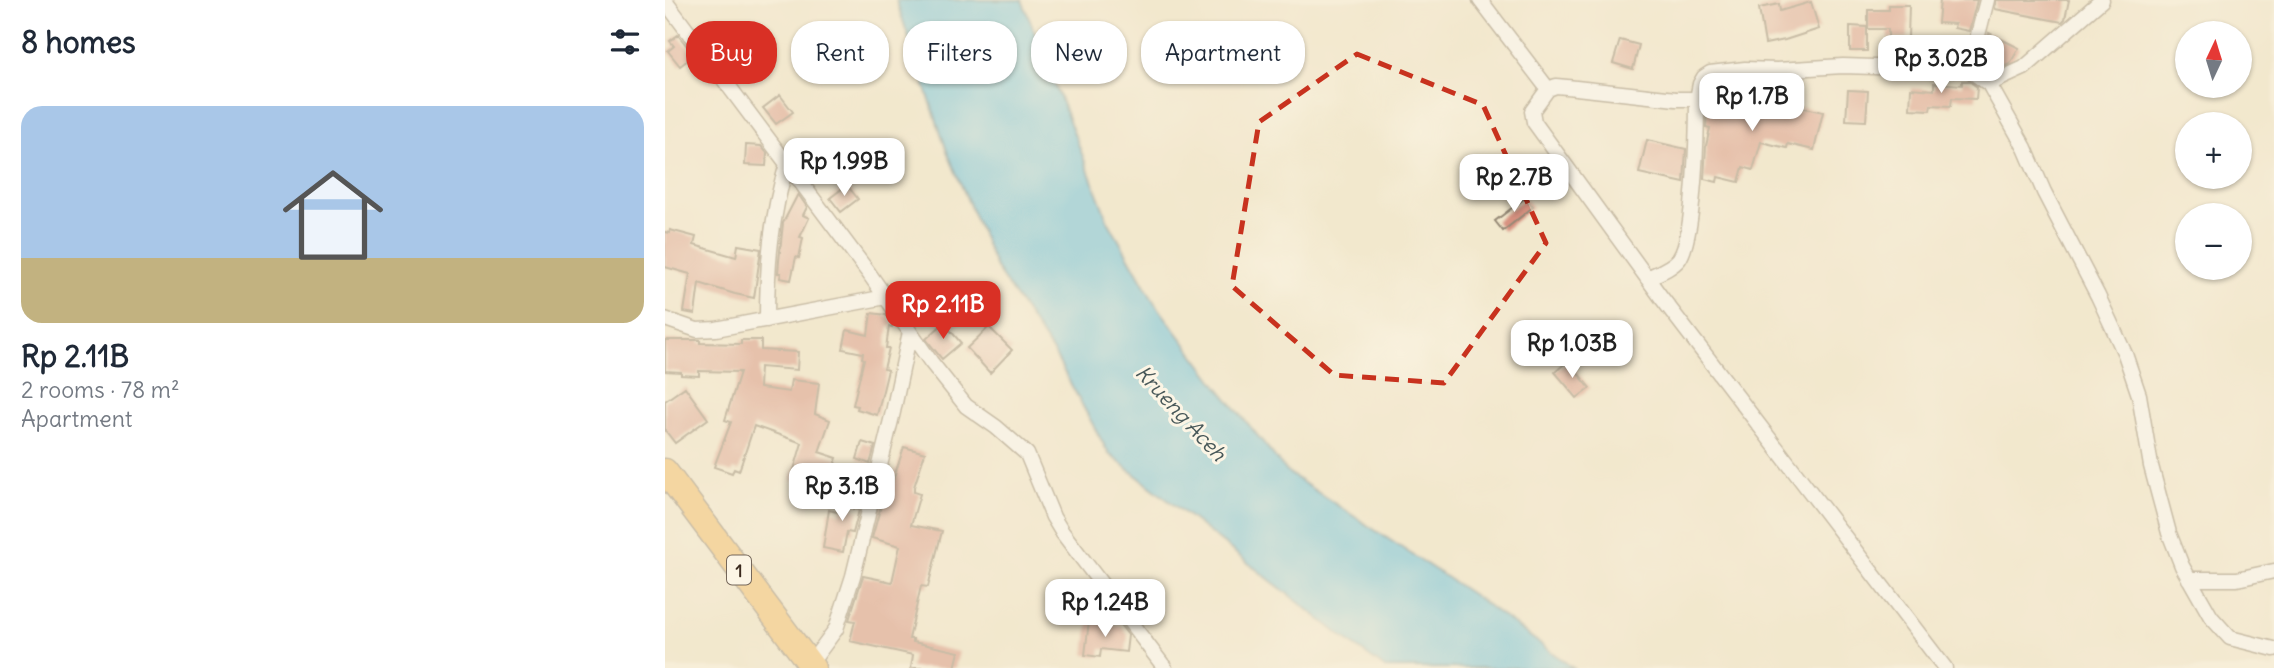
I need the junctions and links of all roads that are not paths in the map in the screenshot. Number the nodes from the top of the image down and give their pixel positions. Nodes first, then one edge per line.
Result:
1 (1480, 0) edge
2 (1987, 0) edge
3 (2102, 0) edge
4 (665, 1) edge
5 (1969, 70) junction
6 (1989, 84) junction
7 (1548, 89) junction
8 (1697, 99) junction
9 (787, 164) junction
10 (1647, 278) junction
11 (886, 298) junction
12 (665, 319) edge
13 (767, 320) junction
14 (910, 332) junction
15 (665, 471) edge
16 (2274, 571) edge
17 (2189, 579) junction
18 (2274, 649) edge
19 (811, 666) edge
20 (1165, 668) edge
21 (1945, 668) edge

1 - 7 street
2 - 5 street
3 - 6 street
4 - 9 street
5 - 6 street
5 - 8 street
6 - 17 street
7 - 8 street
7 - 10 street
8 - 10 street
9 - 11 street
9 - 13 street
10 - 21 street
11 - 13 street
11 - 14 street
12 - 13 street
14 - 19 street
14 - 20 street
15 - 19 highway, 1
16 - 17 street
17 - 18 street

